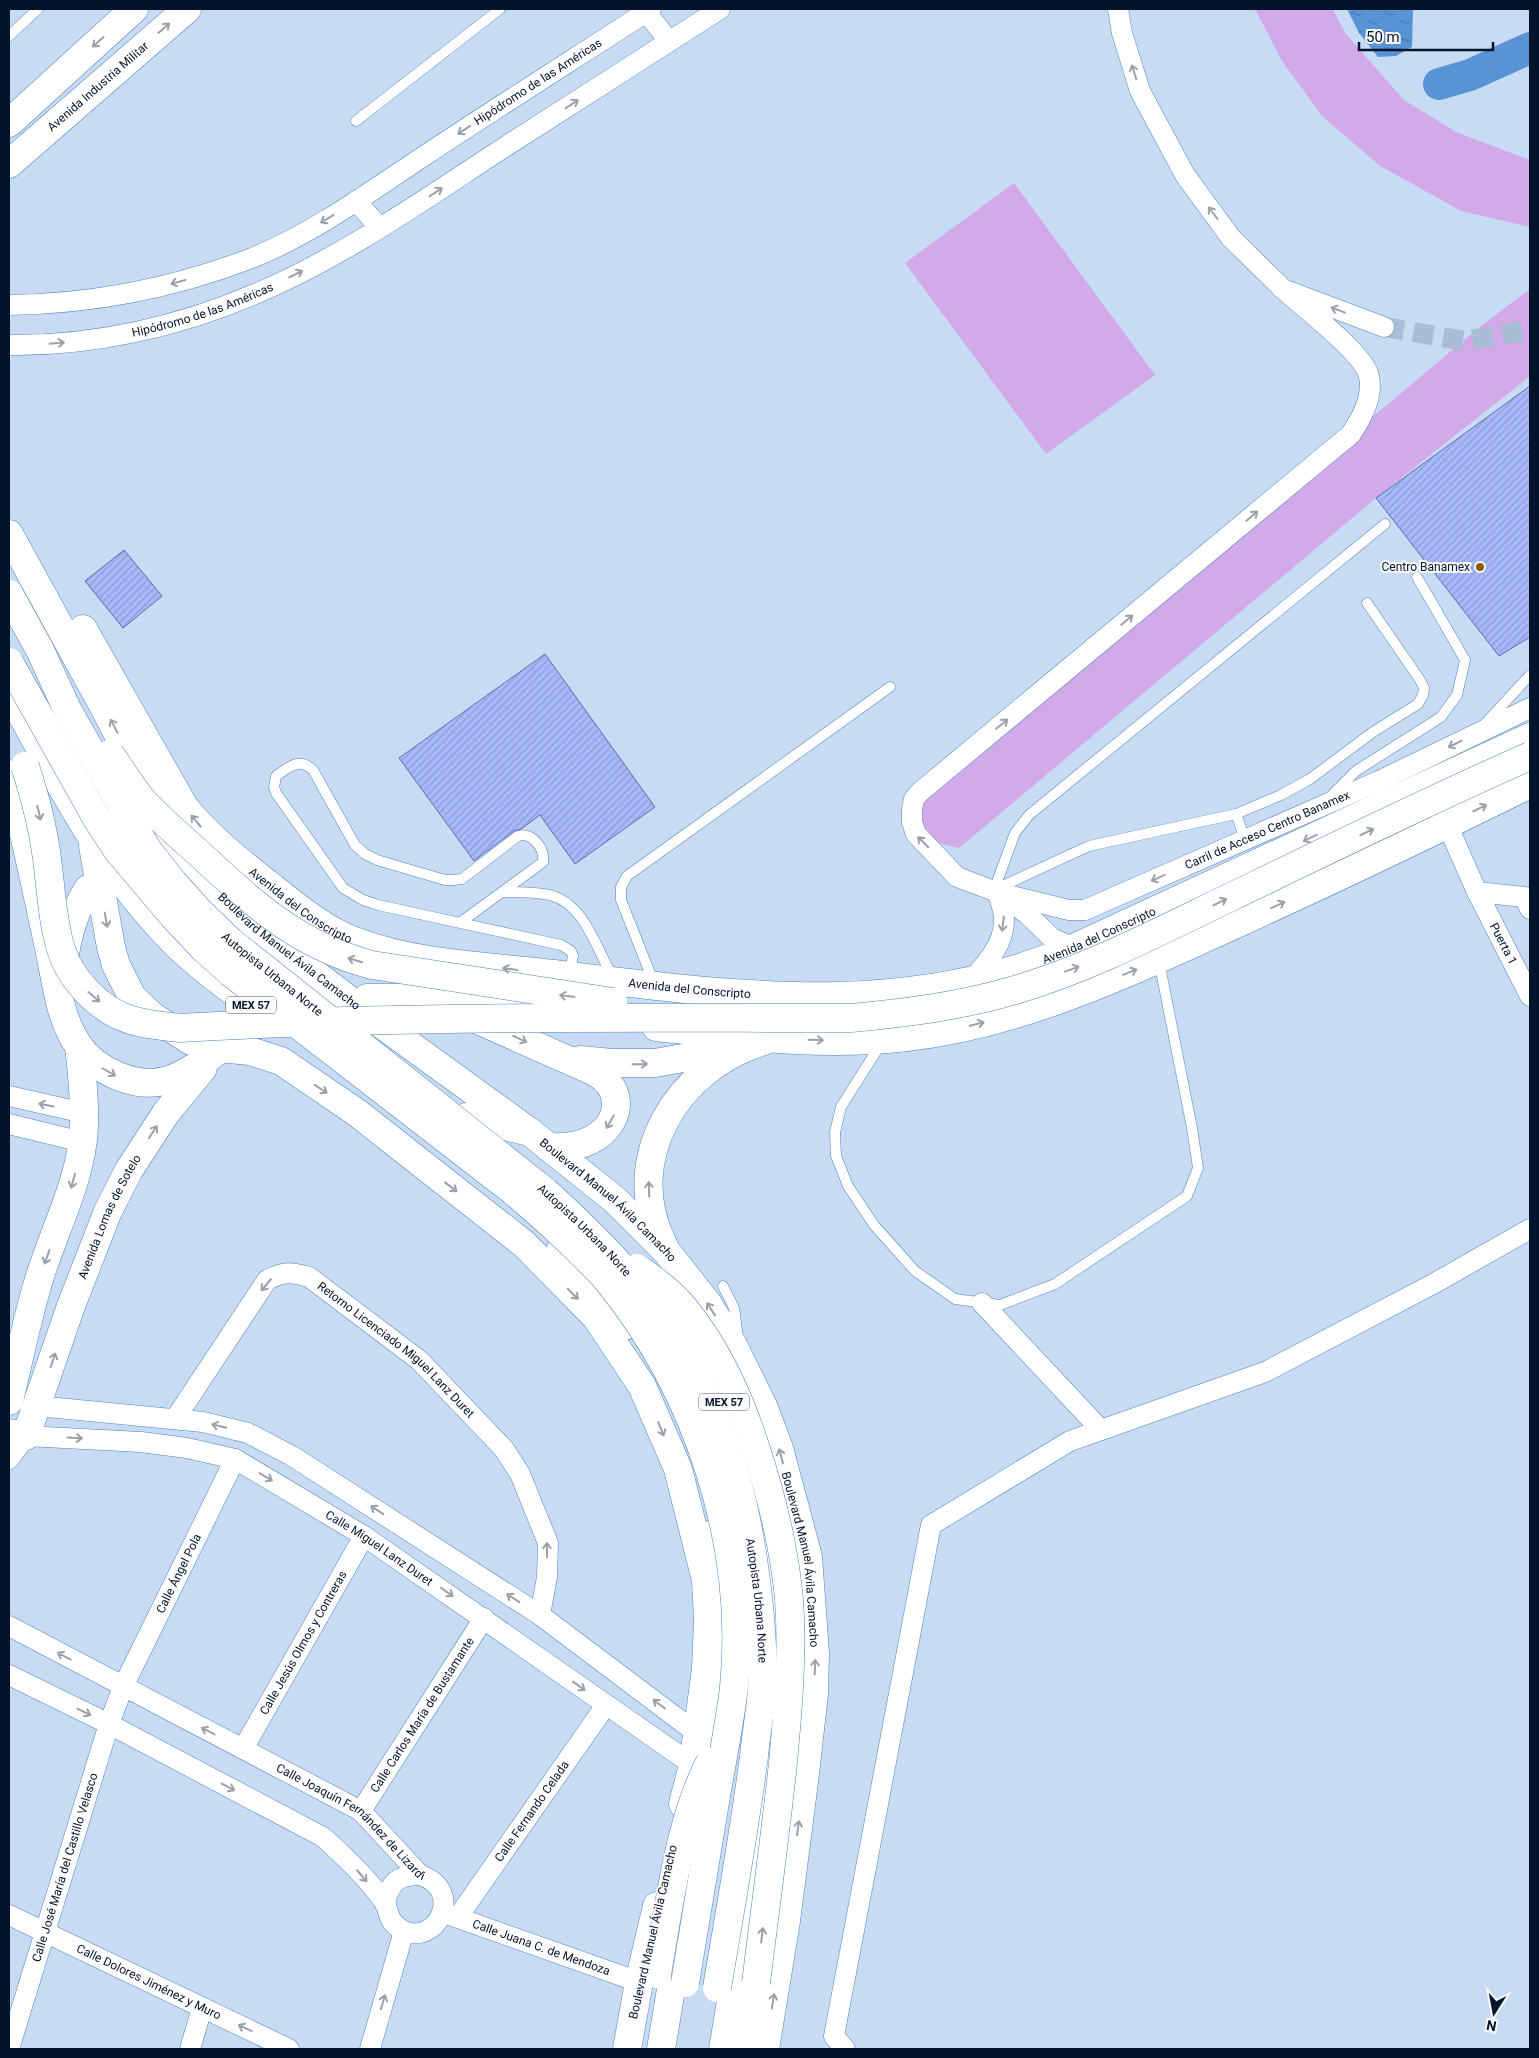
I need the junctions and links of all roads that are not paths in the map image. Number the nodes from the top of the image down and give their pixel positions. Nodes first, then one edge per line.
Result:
1 (38, 9) edge
2 (134, 9) edge
3 (187, 9) edge
4 (500, 9) edge
5 (720, 9) edge
6 (1118, 9) edge
7 (649, 11) edge
8 (9, 36) edge
9 (669, 41) junction
10 (356, 122) dead end
11 (9, 123) edge
12 (30, 145) junction
13 (9, 164) edge
14 (356, 201) junction
15 (380, 228) junction
16 (1283, 290) junction
17 (9, 305) edge
18 (1384, 327) tunnel mouth
19 (9, 345) edge
20 (9, 521) edge
21 (1385, 524) dead end
22 (9, 534) edge
23 (1417, 577) dead end
24 (9, 594) edge
25 (1367, 603) dead end
26 (9, 606) edge
27 (40, 650) junction
28 (9, 662) edge
29 (1530, 675) edge
30 (890, 687) dead end
31 (9, 691) edge
32 (1530, 708) edge
33 (9, 727) edge
34 (1476, 734) junction
35 (1530, 737) edge
36 (1530, 756) edge
37 (1424, 773) junction
38 (9, 774) edge
39 (1530, 784) edge
40 (1321, 806) junction
41 (1236, 814) junction
42 (1452, 836) junction
43 (92, 837) junction
44 (1245, 839) junction
45 (205, 847) dead end
46 (231, 856) junction
47 (88, 890) dead end
48 (996, 891) junction
49 (503, 892) junction
50 (1476, 892) junction
51 (1528, 900) edge
52 (1136, 919) junction
53 (461, 922) junction
54 (1074, 948) junction
55 (1154, 952) junction
56 (1043, 961) junction
57 (569, 976) junction
58 (616, 982) junction
59 (967, 983) junction
60 (655, 986) junction
61 (58, 989) junction
62 (1530, 996) edge
63 (820, 997) junction
64 (367, 998) dead end
65 (428, 998) junction
66 (855, 1012) junction
67 (242, 1032) dead end
68 (881, 1040) junction
69 (761, 1042) junction
70 (79, 1046) junction
71 (220, 1048) junction
72 (557, 1055) junction
73 (9, 1096) edge
74 (84, 1113) junction
75 (466, 1118) junction
76 (9, 1124) edge
77 (539, 1139) junction
78 (82, 1142) junction
79 (1530, 1229) edge
80 (600, 1245) junction
81 (667, 1252) junction
82 (37, 1286) junction
83 (723, 1286) dead end
84 (982, 1303) junction
85 (9, 1322) edge
86 (737, 1354) junction
87 (9, 1401) edge
88 (38, 1406) junction
89 (9, 1410) edge
90 (175, 1418) junction
91 (1100, 1430) junction
92 (17, 1434) edge
93 (9, 1459) edge
94 (235, 1459) junction
95 (364, 1536) junction
96 (540, 1615) junction
97 (484, 1618) junction
98 (9, 1626) edge
99 (9, 1675) edge
100 (123, 1687) junction
101 (606, 1705) junction
102 (109, 1724) junction
103 (728, 1727) junction
104 (698, 1734) junction
105 (243, 1749) junction
106 (693, 1765) junction
107 (361, 1812) junction
108 (420, 1874) junction
109 (385, 1903) junction
110 (9, 1915) edge
111 (450, 1915) junction
112 (404, 1931) junction
113 (44, 1933) junction
114 (638, 1982) junction
115 (202, 2008) junction
116 (752, 2014) junction
117 (9, 2049) edge
118 (190, 2049) edge
119 (289, 2049) edge
120 (370, 2049) edge
121 (627, 2049) edge
122 (643, 2049) edge
123 (661, 2049) edge
124 (673, 2049) edge
125 (706, 2049) edge
126 (722, 2049) edge
127 (743, 2049) edge
128 (749, 2049) edge
129 (765, 2049) edge
130 (845, 2049) edge

1 - 8 lane
2 -> 11 main road
12 -> 3 main road, Avenida Industria Militar
4 - 10 lane
5 - 9 street, Hipódromo de las Américas
16 -> 6 street
7 - 9 street, Hipódromo de las Américas
7 -> 14 street, Hipódromo de las Américas
15 -> 9 street, Hipódromo de las Américas
11 - 12 main road
12 - 13 main road, Avenida Industria Militar
14 - 15 street
14 -> 17 street, Hipódromo de las Américas
19 -> 15 street, Hipódromo de las Américas
18 -> 16 street
48 -> 16 street
46 -> 20 main road, Avenida del Conscripto
21 - 48 lane
77 -> 22 main road, Boulevard Manuel Ávila Camacho
23 - 40 lane
24 - 27 main road, Autopista Urbana Norte, bridge
25 - 41 lane
26 - 75 main road, Boulevard Manuel Ávila Camacho / MEX 57
66 -> 27 main road, bridge
27 - 80 main road, Autopista Urbana Norte, bridge
28 - 103 main road, Autopista Urbana Norte, bridge
29 - 34 lane
30 - 60 lane
31 - 43 main road, Boulevard Manuel Ávila Camacho / MEX 57
32 - 34 street, Carril de Acceso Centro Banamex
33 -> 36 main road, bridge
34 -> 37 street, Carril de Acceso Centro Banamex
35 - 37 main road, Avenida del Conscripto
37 - 40 street, Carril de Acceso Centro Banamex
37 - 42 street, Puerta 1
37 -> 52 main road, Avenida del Conscripto
38 - 61 main road
42 -> 39 main road
40 - 44 street, Carril de Acceso Centro Banamex
41 - 44 lane
41 - 48 lane
42 - 50 street, Puerta 1
55 -> 42 main road
43 -> 71 main road, Boulevard Manuel Ávila Camacho
43 - 123 main road, Boulevard Manuel Ávila Camacho / MEX 57
44 -> 48 street, Carril de Acceso Centro Banamex
45 - 46 main road
57 -> 46 main road, Avenida del Conscripto
47 - 61 main road
48 - 54 street
48 -> 59 street
49 - 53 lane
49 - 53 lane
49 - 58 lane
50 - 51 street
50 - 62 street, Puerta 1
52 - 54 main road, Avenida del Conscripto
52 - 55 lane
53 - 57 lane
54 - 56 main road, Avenida del Conscripto
68 -> 55 main road
55 - 84 lane
56 - 59 main road, Avenida del Conscripto
56 - 66 main road
57 - 58 main road, Avenida del Conscripto
58 - 60 main road, Avenida del Conscripto
59 - 63 main road, Avenida del Conscripto
60 - 63 main road, Avenida del Conscripto
61 - 70 main road
63 - 66 main road
64 - 65 main road
65 - 69 main road
65 -> 72 main road
67 - 71 main road
69 -> 68 main road
68 - 84 lane
72 -> 69 main road
81 -> 69 main road
70 -> 71 main road
70 - 74 main road
88 -> 71 main road, Avenida Lomas de Sotelo
71 -> 104 main road, Boulevard Manuel Ávila Camacho
72 -> 77 main road
74 -> 73 street
74 - 78 main road
75 - 77 main road
75 - 126 main road, Boulevard Manuel Ávila Camacho / MEX 57
76 - 78 street
77 - 81 main road, Boulevard Manuel Ávila Camacho
78 -> 82 main road
79 - 91 street
116 -> 80 main road, bridge
80 - 125 main road, Autopista Urbana Norte, bridge
86 -> 81 main road, Boulevard Manuel Ávila Camacho
82 - 85 main road
82 - 87 main road
83 - 86 lane
84 - 91 street
129 -> 86 main road, Boulevard Manuel Ávila Camacho
88 - 89 main road
88 - 90 street
88 - 92 main road, Avenida Lomas de Sotelo
96 -> 90 street
96 -> 90 street, Retorno Licenciado Miguel Lanz Duret
91 - 130 street
92 - 93 street
92 -> 94 street, Calle Miguel Lanz Duret
94 -> 95 street, Calle Miguel Lanz Duret
94 - 100 street, Calle Ángel Pola
95 -> 97 street, Calle Miguel Lanz Duret
95 - 105 street, Calle Jesús Olmos y Contreras
104 -> 96 street
97 -> 101 street, Calle Miguel Lanz Duret
97 - 107 street, Calle Carlos María de Bustamante
100 -> 98 street, Calle Joaquín Fernández de Lizardi
99 -> 102 street
100 - 102 street, Calle José María del Castillo Velasco
105 -> 100 street, Calle Joaquín Fernández de Lizardi
101 - 106 street, Calle Miguel Lanz Duret
101 - 111 street, Calle Fernando Celada
102 -> 109 street
102 - 113 street, Calle José María del Castillo Velasco
103 - 122 main road, bridge
103 - 124 main road, Autopista Urbana Norte, bridge
104 - 106 main road, Boulevard Manuel Ávila Camacho
105 - 107 street, Calle Joaquín Fernández de Lizardi
106 - 114 main road, Boulevard Manuel Ávila Camacho
107 - 108 street, Calle Joaquín Fernández de Lizardi
108 - 109 street
108 - 111 street, Calle Joaquín Fernández de Lizardi
109 - 112 street
110 - 113 street, Calle Dolores Jiménez y Muro
111 - 112 street
111 - 114 street, Calle Juana C. de Mendoza
120 -> 112 street
113 - 115 street, Calle Dolores Jiménez y Muro
113 - 117 street, Calle José María del Castillo Velasco
114 - 121 main road, Boulevard Manuel Ávila Camacho
115 - 118 street
119 -> 115 street, Calle Dolores Jiménez y Muro
116 - 127 main road
116 - 128 main road

